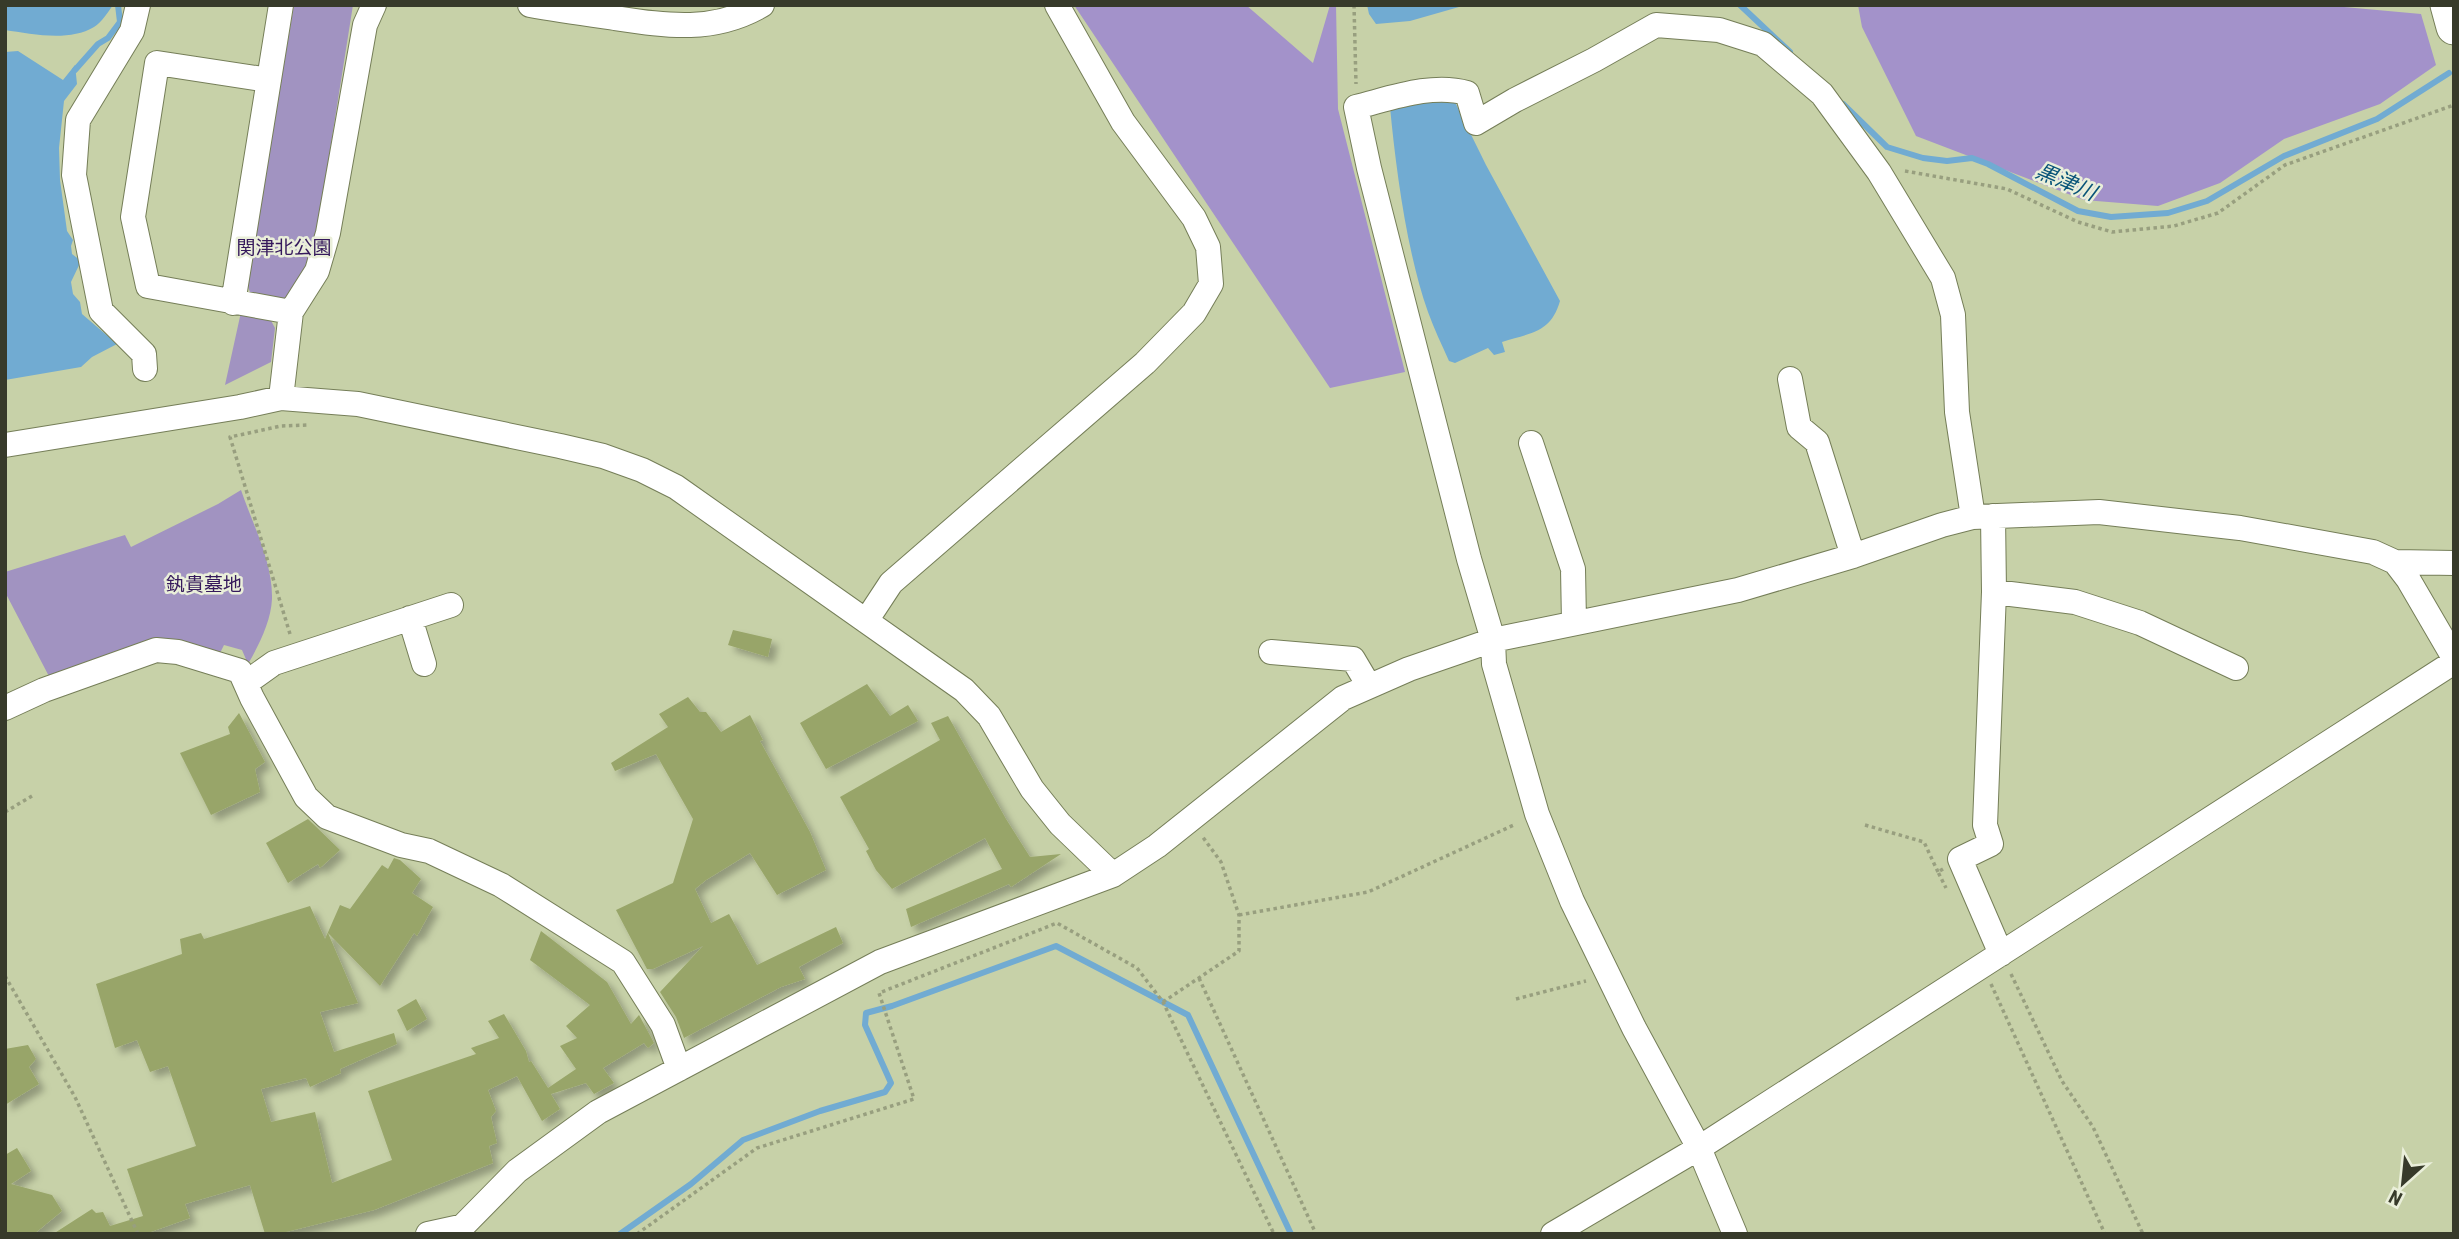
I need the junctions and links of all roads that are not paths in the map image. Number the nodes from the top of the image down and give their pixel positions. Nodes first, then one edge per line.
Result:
1 (138, 5) edge
2 (281, 5) edge
3 (374, 5) edge
4 (530, 5) edge
5 (762, 5) edge
6 (1057, 5) edge
7 (2448, 5) edge
8 (2454, 27) edge
9 (269, 80) junction
10 (233, 303) junction
11 (291, 312) junction
12 (145, 369) dead end
13 (1790, 379) dead end
14 (281, 398) junction
15 (1531, 443) dead end
16 (5, 446) edge
17 (1983, 517) junction
18 (1853, 556) junction
19 (2395, 562) junction
20 (2454, 563) edge
21 (1994, 592) junction
22 (451, 605) dead end
23 (410, 618) junction
24 (866, 621) junction
25 (1574, 622) junction
26 (1493, 640) junction
27 (1271, 652) dead end
28 (2454, 660) edge
29 (424, 664) dead end
30 (2236, 668) dead end
31 (246, 683) junction
32 (1370, 686) junction
33 (5, 708) edge
34 (1113, 875) junction
35 (1992, 960) junction
36 (679, 1069) junction
37 (1699, 1148) junction
38 (458, 1230) edge
39 (428, 1234) edge
40 (1553, 1234) edge
41 (1735, 1234) edge

1 - 12 street
2 - 9 street
3 - 11 street
4 - 5 street
6 - 24 street
7 - 8 highway
9 - 10 street
9 - 10 street
10 - 11 street
11 - 14 street
13 - 18 street
14 - 16 street
14 - 24 street
15 - 25 street
17 - 18 street
17 - 19 street
17 - 21 street
17 - 26 street
18 - 25 street
19 - 20 street
19 - 28 street
21 - 30 street
21 - 35 street
22 - 23 street
23 - 29 street
23 - 31 street
24 - 34 street
25 - 26 street
26 - 32 street
26 - 37 street
27 - 32 street
28 - 35 street
31 - 33 street
31 - 36 street
32 - 34 street
34 - 36 street
35 - 37 street
36 - 38 street
37 - 40 street
37 - 41 street
38 - 39 street

